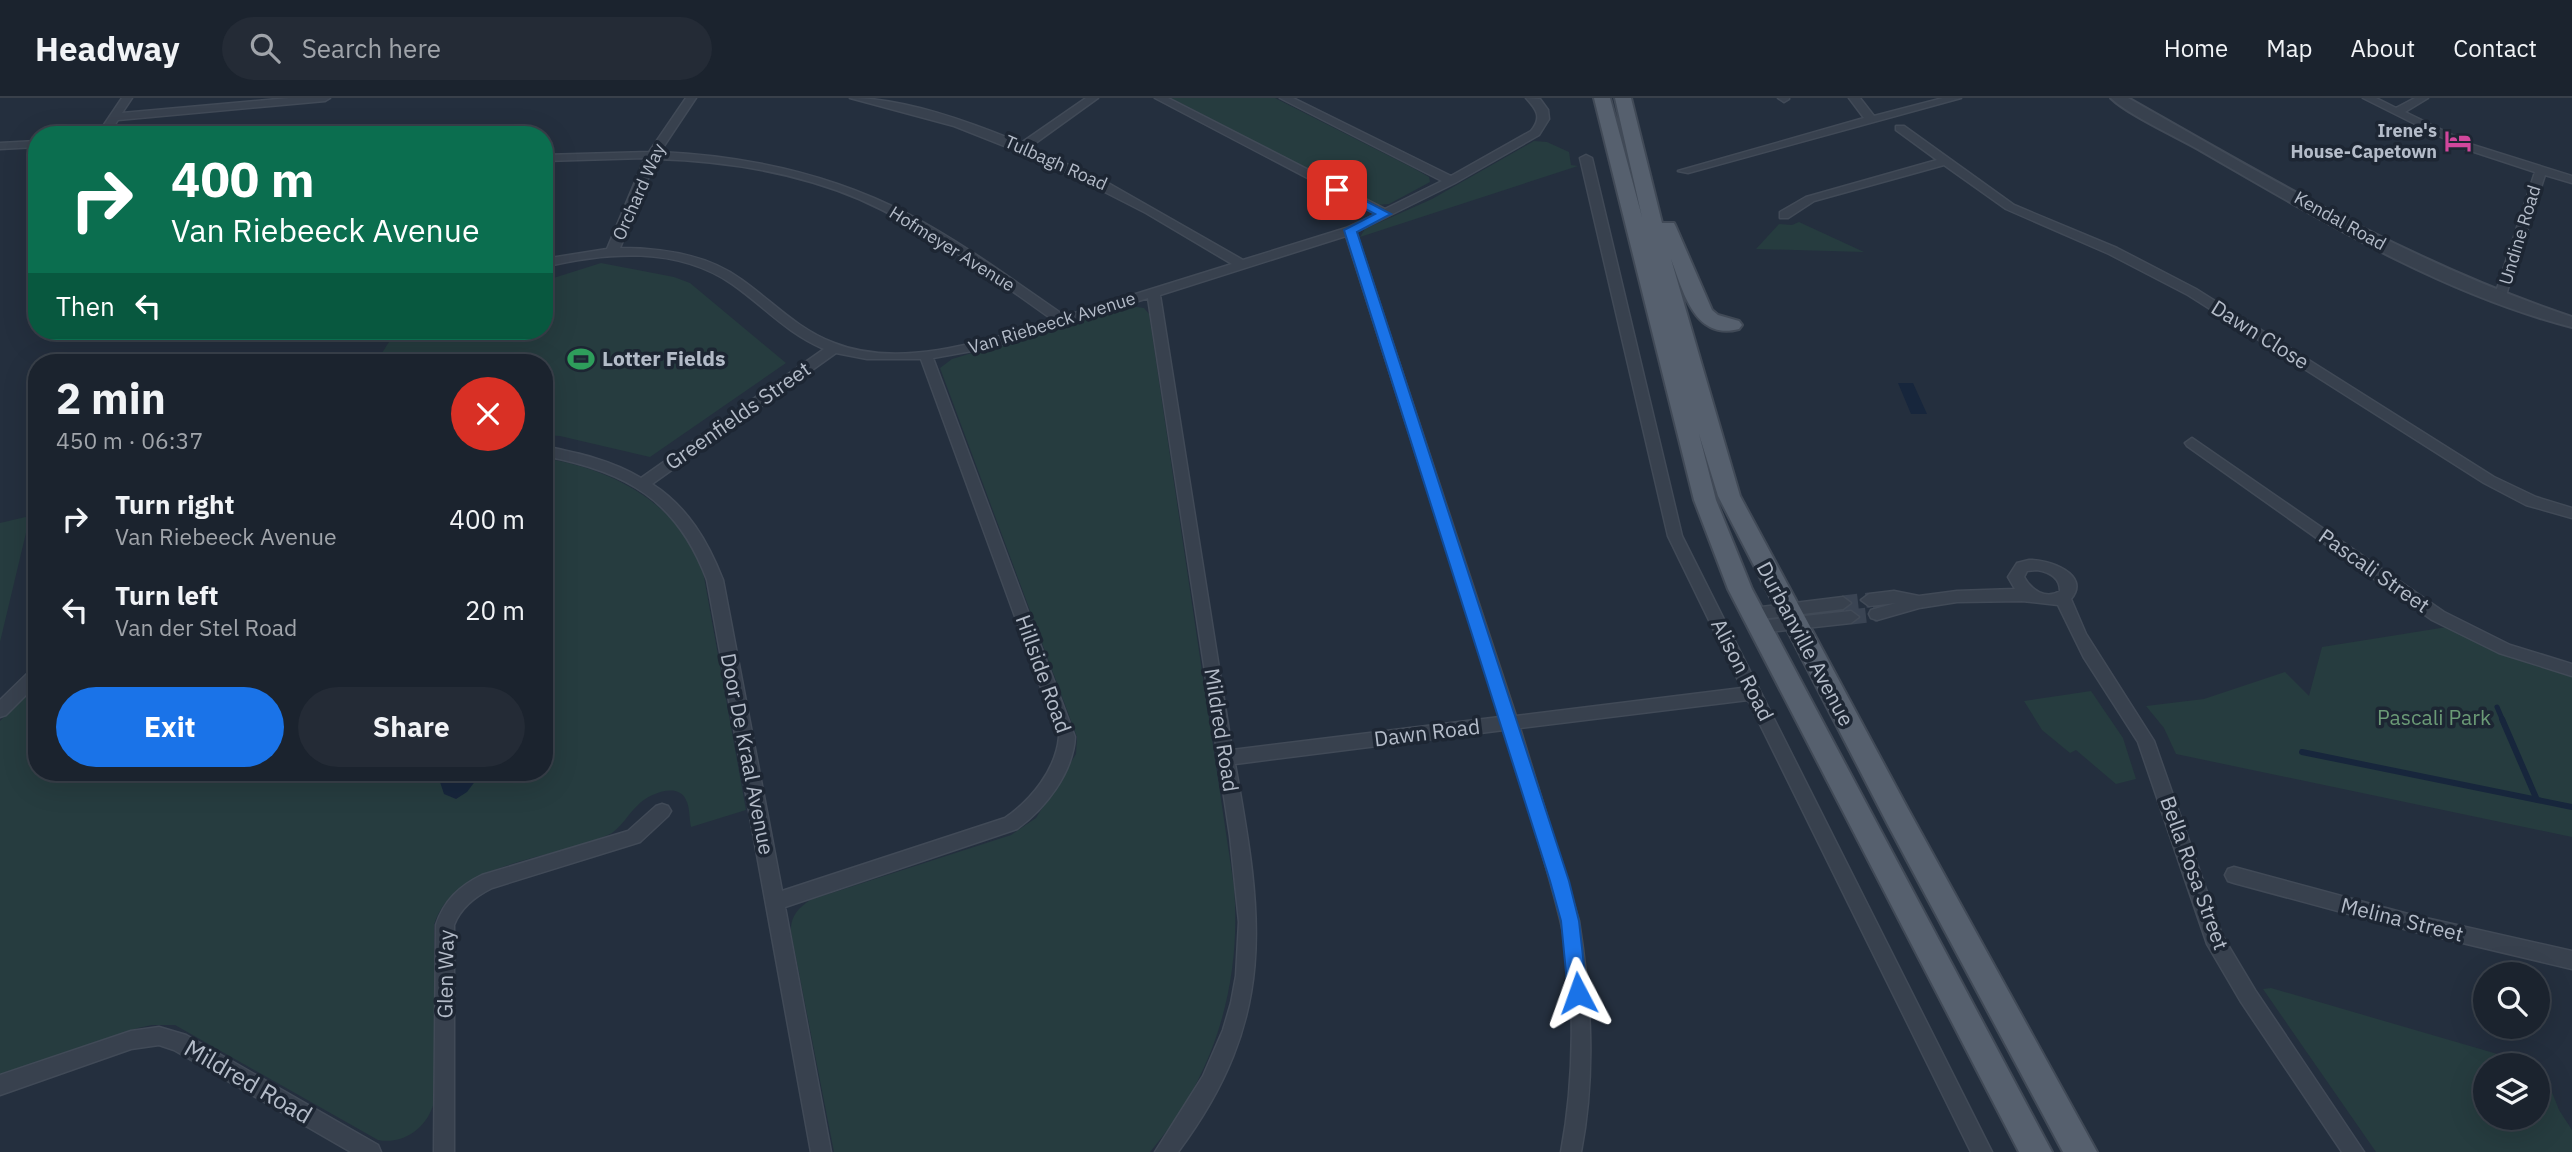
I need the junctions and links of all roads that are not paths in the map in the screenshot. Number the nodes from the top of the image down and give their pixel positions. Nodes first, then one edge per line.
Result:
1 (127, 98) edge
2 (325, 98) edge
3 (691, 98) edge
4 (855, 98) edge
5 (1093, 98) edge
6 (1160, 98) edge
7 (1285, 98) edge
8 (1531, 98) edge
9 (1602, 98) edge
10 (1623, 98) edge
11 (1854, 98) edge
12 (1956, 98) edge
13 (2118, 98) edge
14 (2368, 98) edge
15 (2423, 98) edge
16 (2396, 112) junction
17 (114, 117) junction
18 (1871, 120) junction
19 (108, 126) edge
20 (1900, 128) dead end
21 (28, 144) edge
22 (0, 146) edge
23 (1024, 146) junction
24 (652, 155) junction
25 (553, 158) edge
26 (1586, 158) dead end
27 (1945, 161) junction
28 (1684, 170) dead end
29 (2540, 172) junction
30 (2572, 180) edge
31 (1451, 181) junction
32 (1642, 181) junction
33 (1385, 214) junction
34 (1784, 215) dead end
35 (1350, 230) junction
36 (612, 252) junction
37 (553, 261) edge
38 (1241, 265) junction
39 (1153, 293) junction
40 (2500, 298) junction
41 (1064, 321) junction
42 (2572, 322) edge
43 (1732, 325) dead end
44 (834, 348) junction
45 (926, 356) junction
46 (2192, 443) dead end
47 (553, 453) edge
48 (642, 484) junction
49 (2572, 513) edge
50 (2016, 577) junction
51 (1976, 595) junction
52 (2034, 597) junction
53 (2063, 598) junction
54 (1920, 601) joint
55 (1873, 607) tunnel mouth
56 (1847, 610) tunnel mouth
57 (1791, 617) junction
58 (1757, 621) junction
59 (2070, 622) junction
60 (2572, 670) edge
61 (28, 683) edge
62 (1754, 693) junction
63 (0, 710) edge
64 (1510, 723) junction
65 (1225, 758) junction
66 (662, 811) dead end
67 (2234, 875) dead end
68 (775, 902) junction
69 (2572, 960) edge
70 (0, 1085) edge
71 (371, 1152) edge
72 (444, 1152) edge
73 (821, 1152) edge
74 (1165, 1152) edge
75 (1571, 1152) edge
76 (1982, 1152) edge
77 (2035, 1152) edge
78 (2081, 1152) edge
79 (2354, 1152) edge

1 - 17 street
2 - 17 street
3 - 24 street, Orchard Way
4 - 23 street, Tulbagh Road
5 - 23 street
6 - 33 street
7 - 31 street
8 - 31 street, Van Riebeeck Avenue
9 - 58 main road, Durbanville Avenue
10 - 32 main road, Durbanville Avenue
11 - 18 street
12 - 18 street
13 - 40 street, Kendal Road
14 - 16 street
15 - 16 street
16 - 29 street
17 - 19 street
18 - 28 street
20 - 27 street, Dawn Close
21 - 22 street
23 - 38 street, Tulbagh Road
24 - 25 street, Hofmeyer Avenue
24 - 36 street, Orchard Way
24 - 41 street, Hofmeyer Avenue
26 - 62 street, Alison Road
27 - 34 street
27 - 49 street, Dawn Close
29 - 30 street
29 - 40 street, Undine Road
31 - 33 street, Van Riebeeck Avenue
32 - 43 main road
32 - 57 main road, Durbanville Avenue
33 - 35 street, Van Riebeeck Avenue
35 - 38 street, Van Riebeeck Avenue
35 - 64 street
36 - 37 street, Van Riebeeck Avenue
36 - 44 street, Van Riebeeck Avenue
38 - 39 street, Van Riebeeck Avenue
39 - 41 street, Van Riebeeck Avenue
39 - 65 street, Mildred Road
40 - 42 street, Kendal Road
41 - 45 street, Van Riebeeck Avenue
44 - 45 street, Van Riebeeck Avenue
44 - 48 street, Greenfields Street
45 - 68 street, Hillside Road
46 - 60 street, Pascali Street
47 - 48 street, Door De Kraal Avenue
48 - 68 street, Door De Kraal Avenue
50 - 51 street
50 - 52 street
50 - 53 street
51 - 52 street
51 - 54 street
52 - 53 street
52 - 59 street, Bella Rosa Street
53 - 59 street, Bella Rosa Street
54 - 55 street
56 - 57 street
57 - 58 street
57 - 78 main road, Durbanville Avenue
58 - 77 main road, Durbanville Avenue
59 - 79 street, Bella Rosa Street
61 - 63 street
62 - 64 street, Dawn Road
62 - 76 street, Alison Road
64 - 65 street, Dawn Road
64 - 75 street
65 - 74 street, Mildred Road
66 - 72 street, Glen Way
67 - 69 street, Melina Street
68 - 73 street, Door De Kraal Avenue
70 - 71 street, Mildred Road

